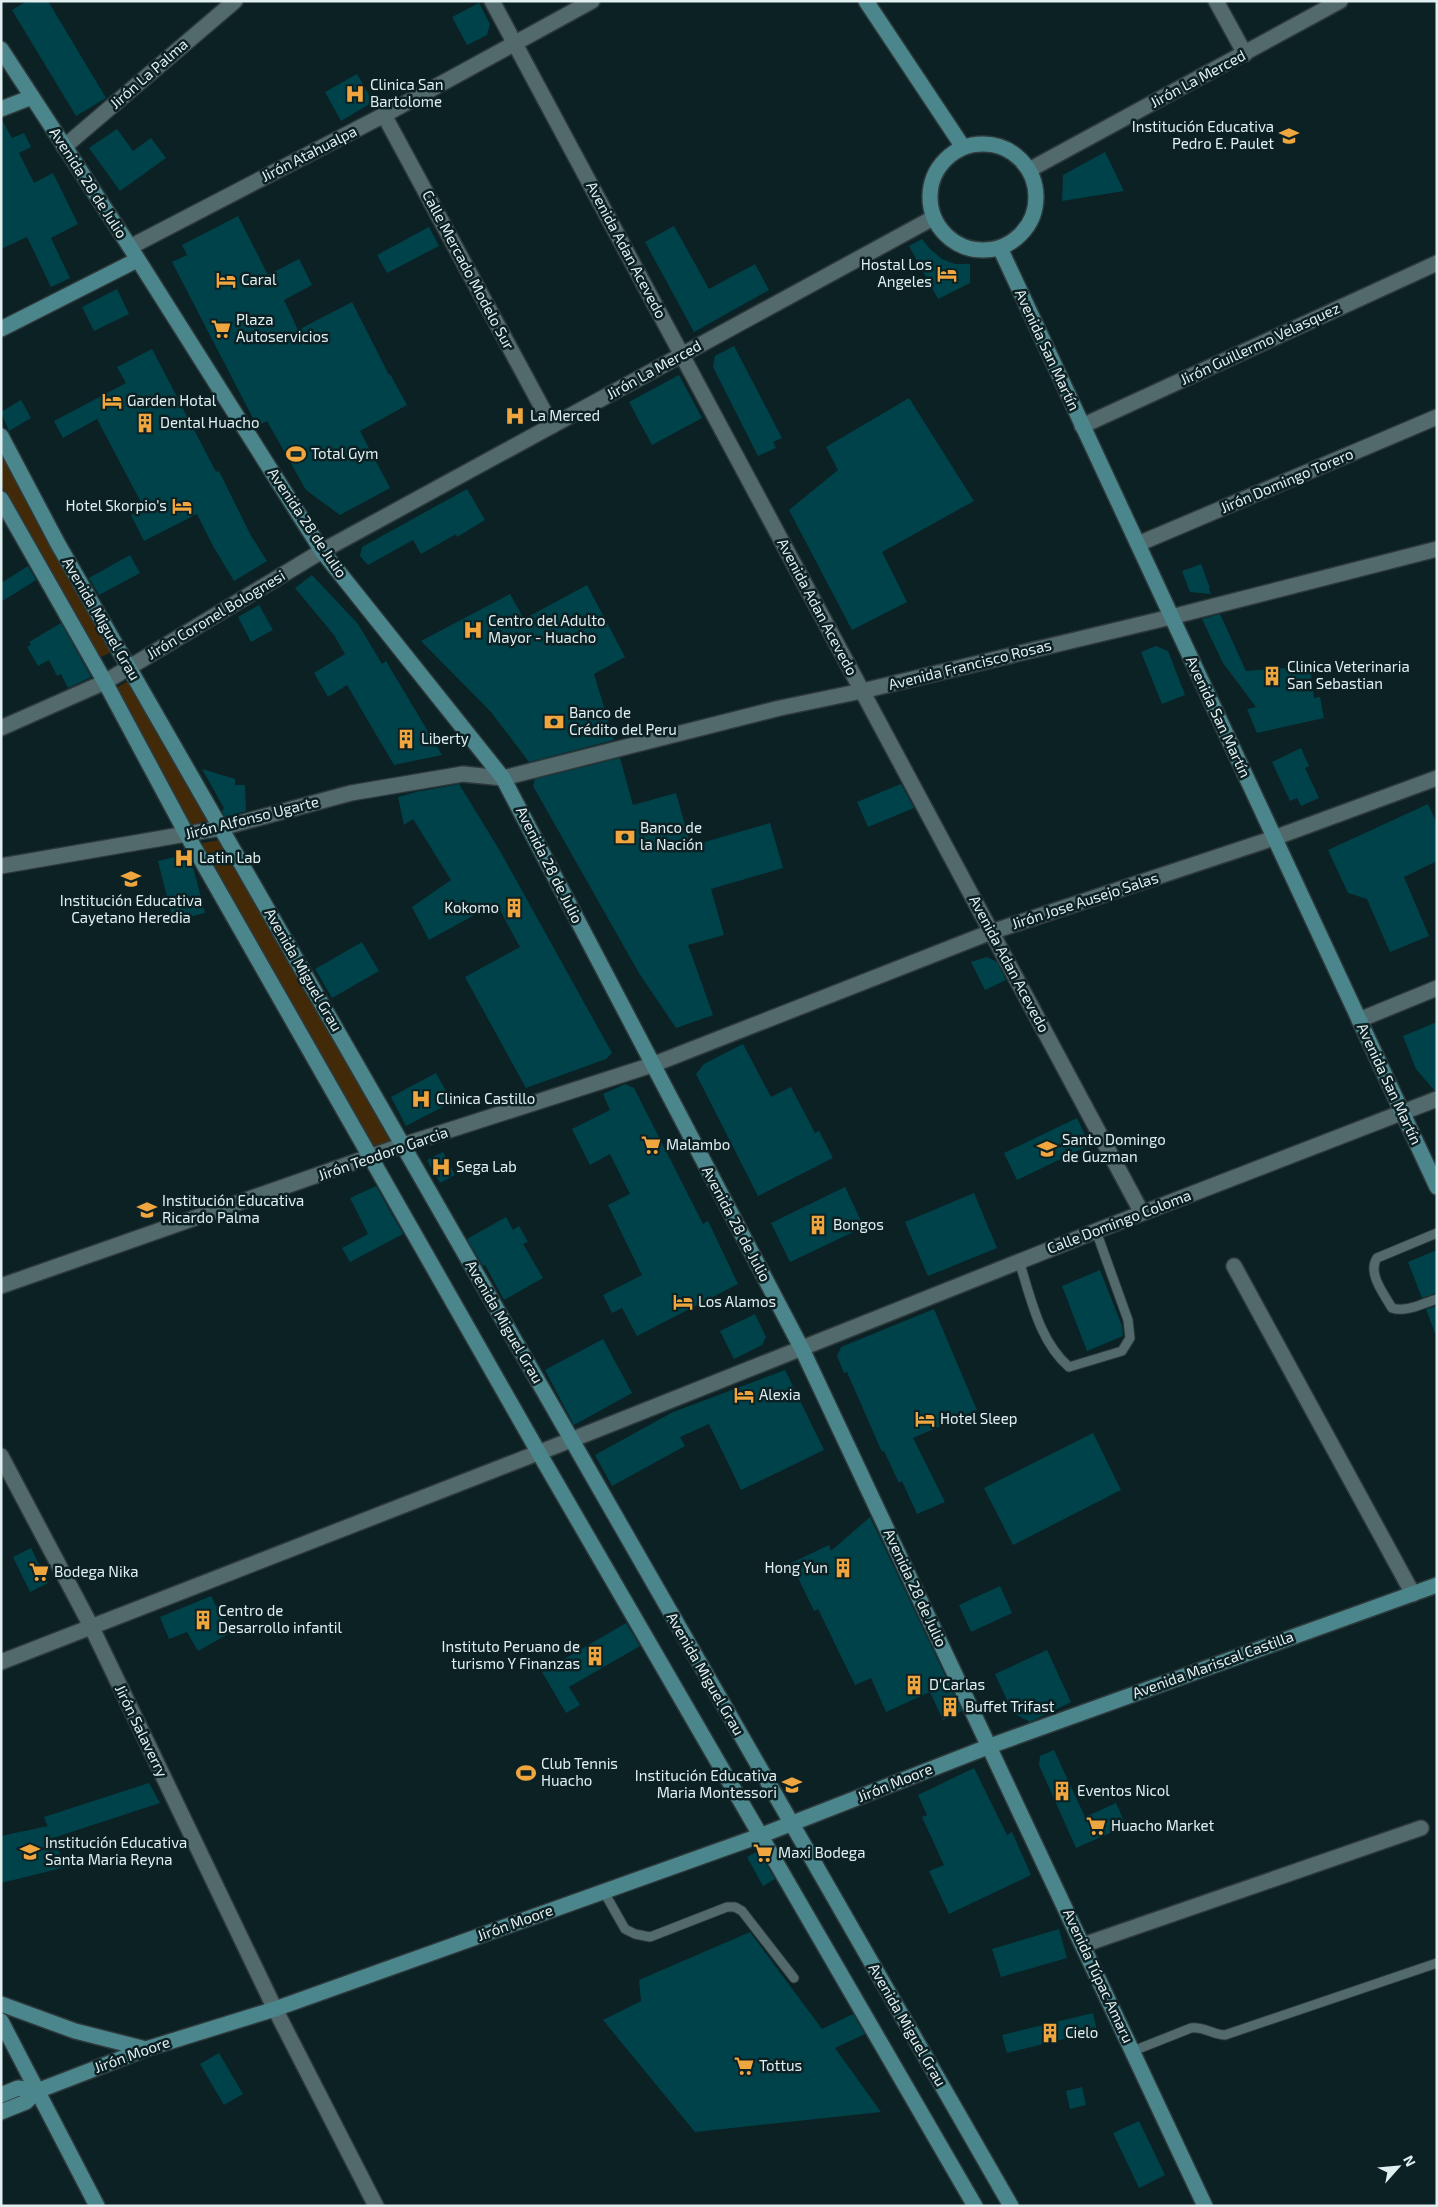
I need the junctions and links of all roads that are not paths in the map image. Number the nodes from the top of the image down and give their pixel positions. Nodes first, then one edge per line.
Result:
1 (234, 1) edge
2 (492, 1) edge
3 (592, 1) edge
4 (866, 1) edge
5 (1216, 1) edge
6 (1340, 1) edge
7 (515, 45) junction
8 (1, 49) edge
9 (1245, 54) junction
10 (32, 97) junction
11 (1, 109) edge
12 (384, 115) junction
13 (64, 147) junction
14 (963, 147) junction
15 (1029, 170) junction
16 (933, 218) junction
17 (1000, 248) junction
18 (134, 253) junction
19 (1437, 263) edge
20 (1, 329) edge
21 (682, 355) junction
22 (1437, 417) edge
23 (552, 426) junction
24 (1082, 426) junction
25 (1, 436) edge
26 (1, 499) edge
27 (1138, 544) junction
28 (1437, 549) edge
29 (322, 551) junction
30 (1172, 617) junction
31 (128, 668) junction
32 (105, 682) junction
33 (862, 691) junction
34 (1, 728) edge
35 (503, 778) junction
36 (1437, 778) edge
37 (221, 828) junction
38 (187, 835) junction
39 (1274, 838) junction
40 (1, 866) edge
41 (991, 932) junction
42 (1437, 988) edge
43 (1359, 1020) junction
44 (652, 1064) junction
45 (1437, 1099) edge
46 (1402, 1112) junction
47 (403, 1145) junction
48 (372, 1158) junction
49 (1437, 1186) edge
50 (1142, 1213) junction
51 (1096, 1231) junction
52 (1437, 1234) edge
53 (1019, 1262) junction
54 (1234, 1266) dead end
55 (1, 1286) edge
56 (1437, 1299) edge
57 (802, 1349) junction
58 (571, 1440) junction
59 (539, 1453) junction
60 (1, 1456) edge
61 (1437, 1585) edge
62 (1413, 1594) junction
63 (92, 1626) junction
64 (1, 1662) edge
65 (990, 1746) junction
66 (791, 1824) junction
67 (1421, 1828) dead end
68 (762, 1835) junction
69 (604, 1892) junction
70 (1083, 1946) junction
71 (1437, 1963) edge
72 (794, 1978) dead end
73 (1, 2004) edge
74 (275, 2009) junction
75 (1, 2021) edge
76 (146, 2049) junction
77 (1133, 2051) junction
78 (37, 2091) junction
79 (1, 2095) edge
80 (1, 2112) edge
81 (97, 2206) edge
82 (376, 2206) edge
83 (975, 2206) edge
84 (1010, 2206) edge
85 (1205, 2206) edge

1 - 13 street, Jirón La Palma
2 - 7 street, Avenida Adan Acevedo
3 - 7 street, Jirón Atahualpa
4 - 14 street
5 - 9 street
6 - 9 street, Jirón La Merced
7 - 12 street, Jirón Atahualpa
7 - 21 street, Avenida Adan Acevedo
8 - 10 street, Avenida 28 de Julio
9 - 15 street, Jirón La Merced
10 - 11 street
10 - 13 street, Avenida 28 de Julio
12 - 18 street, Jirón Atahualpa
12 - 23 street, Calle Mercado Modelo Sur
13 - 18 street, Avenida 28 de Julio
14 - 15 street
14 - 16 street
15 - 17 street
16 - 17 street
16 - 21 street, Jirón La Merced
17 - 24 street, Avenida San Martín
18 - 20 street
18 - 29 street, Avenida 28 de Julio
19 - 24 street, Jirón Guillermo Velasquez
21 - 23 street, Jirón La Merced
21 - 33 street, Avenida Adan Acevedo
22 - 27 street, Jirón Domingo Torero
23 - 29 street, Jirón La Merced
24 - 27 street, Avenida San Martín
25 - 31 street, Avenida Miguel Grau
26 - 32 street, Avenida Miguel Grau
27 - 30 street, Avenida San Martín
28 - 30 street, Avenida Francisco Rosas
29 - 31 street, Jirón Coronel Bolognesi
29 - 35 street, Avenida 28 de Julio
30 - 33 street, Avenida Francisco Rosas
30 - 39 street, Avenida San Martín
31 - 32 street, Jirón Coronel Bolognesi
31 - 37 street, Avenida Miguel Grau
32 - 34 street, Jirón Coronel Bolognesi
32 - 38 street, Avenida Miguel Grau
33 - 35 street, Avenida Francisco Rosas
33 - 41 street, Avenida Adan Acevedo
35 - 37 street, Jirón Alfonso Ugarte
35 - 44 street, Avenida 28 de Julio
36 - 39 street, Jirón Jose Ausejo Salas
37 - 38 street, Jirón Alfonso Ugarte
37 - 47 street, Avenida Miguel Grau
38 - 40 street, Jirón Alfonso Ugarte
38 - 48 street, Avenida Miguel Grau
39 - 41 street, Jirón Jose Ausejo Salas
39 - 43 street, Avenida San Martín
41 - 44 street, Jirón Jose Ausejo Salas
41 - 50 street, Avenida Adan Acevedo
42 - 43 street
43 - 46 street, Avenida San Martín
44 - 47 street, Jirón Teodoro Garcia
44 - 57 street, Avenida 28 de Julio
45 - 46 street, Calle Domingo Coloma
46 - 49 street, Avenida San Martín
46 - 50 street, Calle Domingo Coloma
47 - 48 street, Jirón Teodoro Garcia
47 - 58 street, Avenida Miguel Grau
48 - 55 street, Jirón Teodoro Garcia
48 - 59 street, Avenida Miguel Grau
50 - 51 street, Calle Domingo Coloma
51 - 53 street, Calle Domingo Coloma
51 - 53 lane
52 - 56 lane
53 - 57 street, Calle Domingo Coloma
54 - 62 street
57 - 58 street, Calle Domingo Coloma
57 - 65 street, Avenida 28 de Julio
58 - 59 street, Calle Domingo Coloma
58 - 66 street, Avenida Miguel Grau
59 - 63 street, Calle Domingo Coloma
59 - 68 street, Avenida Miguel Grau
60 - 63 street, Jirón Salaverry
61 - 62 street, Avenida Mariscal Castilla
62 - 65 street, Avenida Mariscal Castilla
63 - 64 street, Calle Domingo Coloma
63 - 74 street, Jirón Salaverry
65 - 66 street, Jirón Moore
65 - 70 street, Avenida Túpac Amaru
66 - 68 street, Jirón Moore
66 - 84 street, Avenida Miguel Grau
67 - 70 street
68 - 69 street, Jirón Moore
68 - 83 street, Avenida Miguel Grau
69 - 72 lane
69 - 74 street, Jirón Moore
70 - 77 street, Avenida Túpac Amaru
71 - 77 lane
73 - 76 street
74 - 76 street, Jirón Moore
74 - 82 street, Jirón Salaverry
75 - 78 street
76 - 78 street, Jirón Moore
77 - 85 street, Avenida Túpac Amaru
78 - 79 street, Jirón Moore
78 - 80 street, Jirón Moore
78 - 81 street

